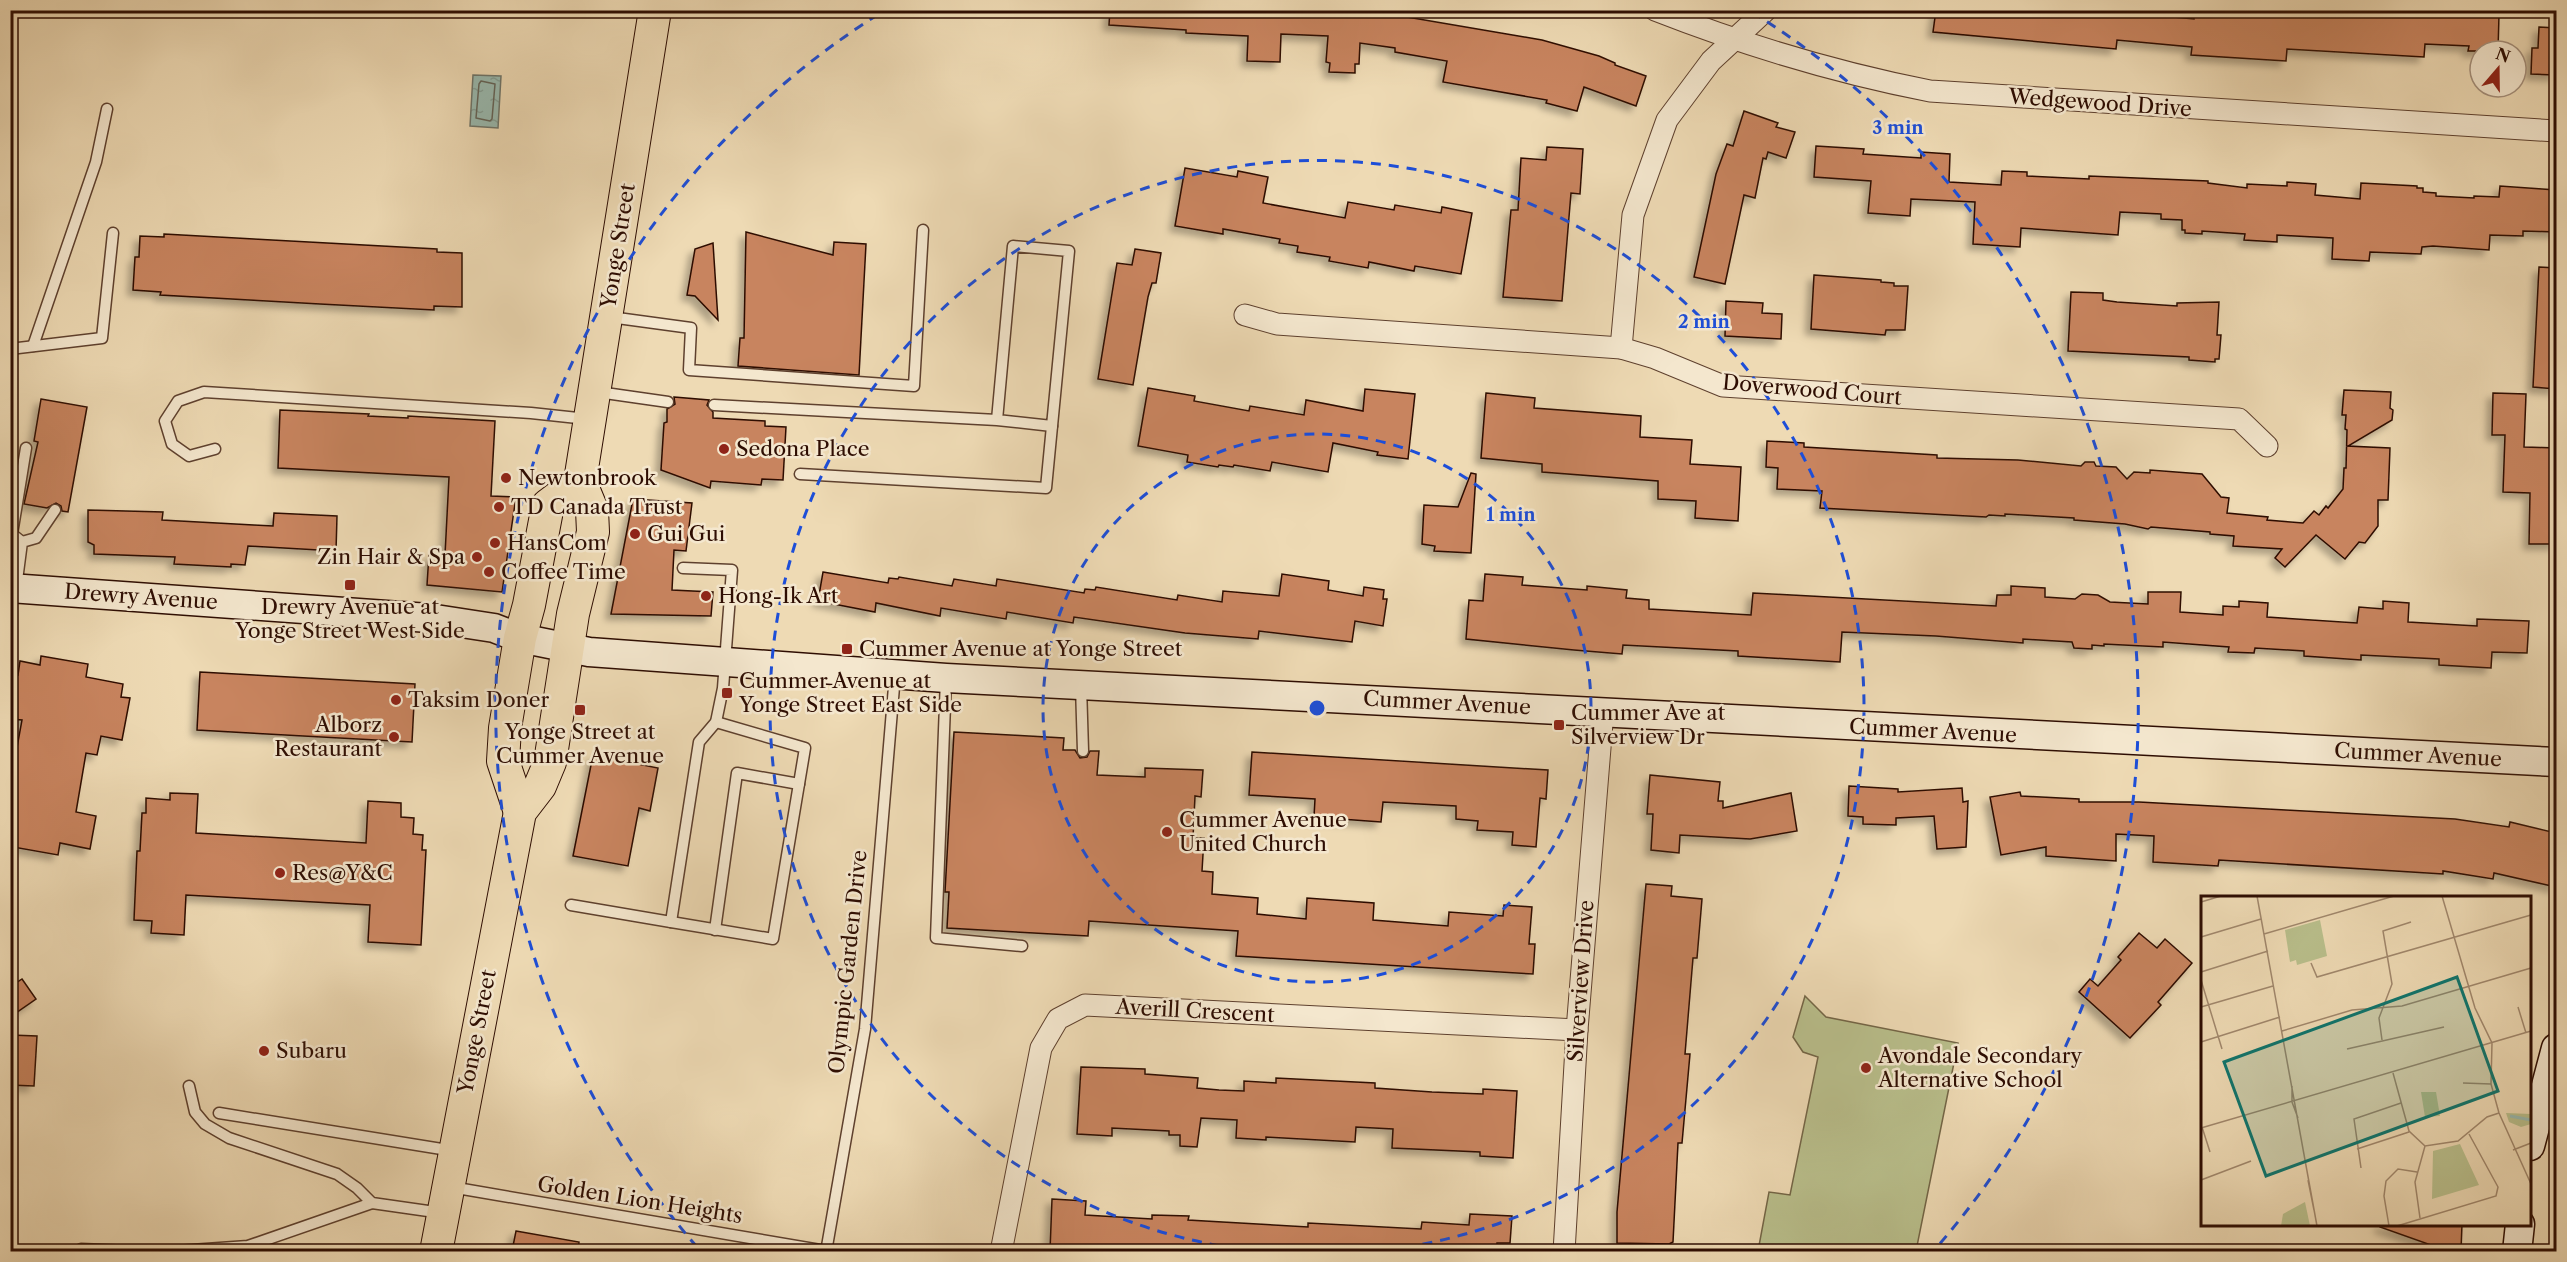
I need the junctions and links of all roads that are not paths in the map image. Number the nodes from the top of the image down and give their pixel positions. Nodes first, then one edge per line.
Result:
1 (655, 10) edge
2 (1655, 10) edge
3 (1766, 10) edge
4 (1731, 40) junction
5 (107, 109) dead end
6 (2556, 131) edge
7 (923, 230) dead end
8 (113, 233) dead end
9 (1245, 315) dead end
10 (606, 317) junction
11 (33, 346) junction
12 (1621, 348) junction
13 (10, 349) edge
14 (668, 402) dead end
15 (592, 405) junction
16 (714, 405) dead end
17 (997, 420) junction
18 (1052, 426) junction
19 (2267, 446) dead end
20 (26, 448) dead end
21 (215, 449) dead end
22 (800, 474) dead end
23 (580, 481) junction
24 (55, 510) dead end
25 (22, 542) junction
26 (683, 568) dead end
27 (13, 588) edge
28 (520, 638) junction
29 (568, 647) junction
30 (726, 662) junction
31 (895, 675) junction
32 (946, 678) junction
33 (1081, 685) junction
34 (1603, 711) junction
35 (716, 722) junction
36 (1083, 751) dead end
37 (2556, 762) edge
38 (799, 784) junction
39 (520, 812) junction
40 (571, 905) dead end
41 (671, 922) junction
42 (715, 930) junction
43 (1022, 946) dead end
44 (1577, 1030) junction
45 (2556, 1048) edge
46 (189, 1086) dead end
47 (219, 1113) dead end
48 (2531, 1139) edge
49 (454, 1151) junction
50 (445, 1199) junction
51 (372, 1203) junction
52 (2520, 1226) edge
53 (81, 1249) dead end
54 (153, 1251) edge
55 (163, 1251) edge
56 (436, 1251) edge
57 (826, 1251) edge
58 (1001, 1251) edge
59 (1564, 1251) edge
60 (2517, 1251) edge

1 - 10 main road, Yonge Street
2 - 4 street, Wedgewood Drive
3 - 4 street
4 - 6 street, Wedgewood Drive
4 - 12 street
5 - 11 lane
7 - 10 lane
8 - 11 lane
9 - 12 street, Doverwood Court
10 - 15 main road, Yonge Street
11 - 13 lane
12 - 19 street, Doverwood Court
14 - 15 lane
15 - 21 lane
15 - 23 main road, Yonge Street
16 - 17 lane
17 - 18 lane
17 - 18 lane
18 - 22 lane
20 - 25 lane
23 - 28 main road, Yonge Street
23 - 29 main road, Yonge Street
24 - 25 lane
25 - 27 lane
26 - 30 lane
27 - 28 street, Drewry Avenue
28 - 29 street, Cummer Avenue
28 - 39 main road, Yonge Street
29 - 30 street, Cummer Avenue
29 - 39 main road, Yonge Street
30 - 31 street, Cummer Avenue
30 - 35 lane
31 - 32 street, Cummer Avenue
31 - 57 lane, Olympic Garden Drive
32 - 33 street, Cummer Avenue
32 - 43 lane
33 - 34 street, Cummer Avenue
33 - 36 lane
34 - 37 street, Cummer Avenue
34 - 44 street, Silverview Drive
35 - 38 lane
35 - 41 lane
38 - 42 lane
38 - 42 lane
39 - 49 main road, Yonge Street
40 - 41 lane
41 - 42 lane
44 - 58 street, Averill Crescent
44 - 59 street, Silverview Drive
45 - 48 street
46 - 51 lane
47 - 49 lane
49 - 50 main road, Yonge Street
50 - 51 lane, Golden Lion Heights
50 - 56 main road, Yonge Street
50 - 57 lane, Golden Lion Heights
51 - 55 lane
52 - 60 street
53 - 54 lane

